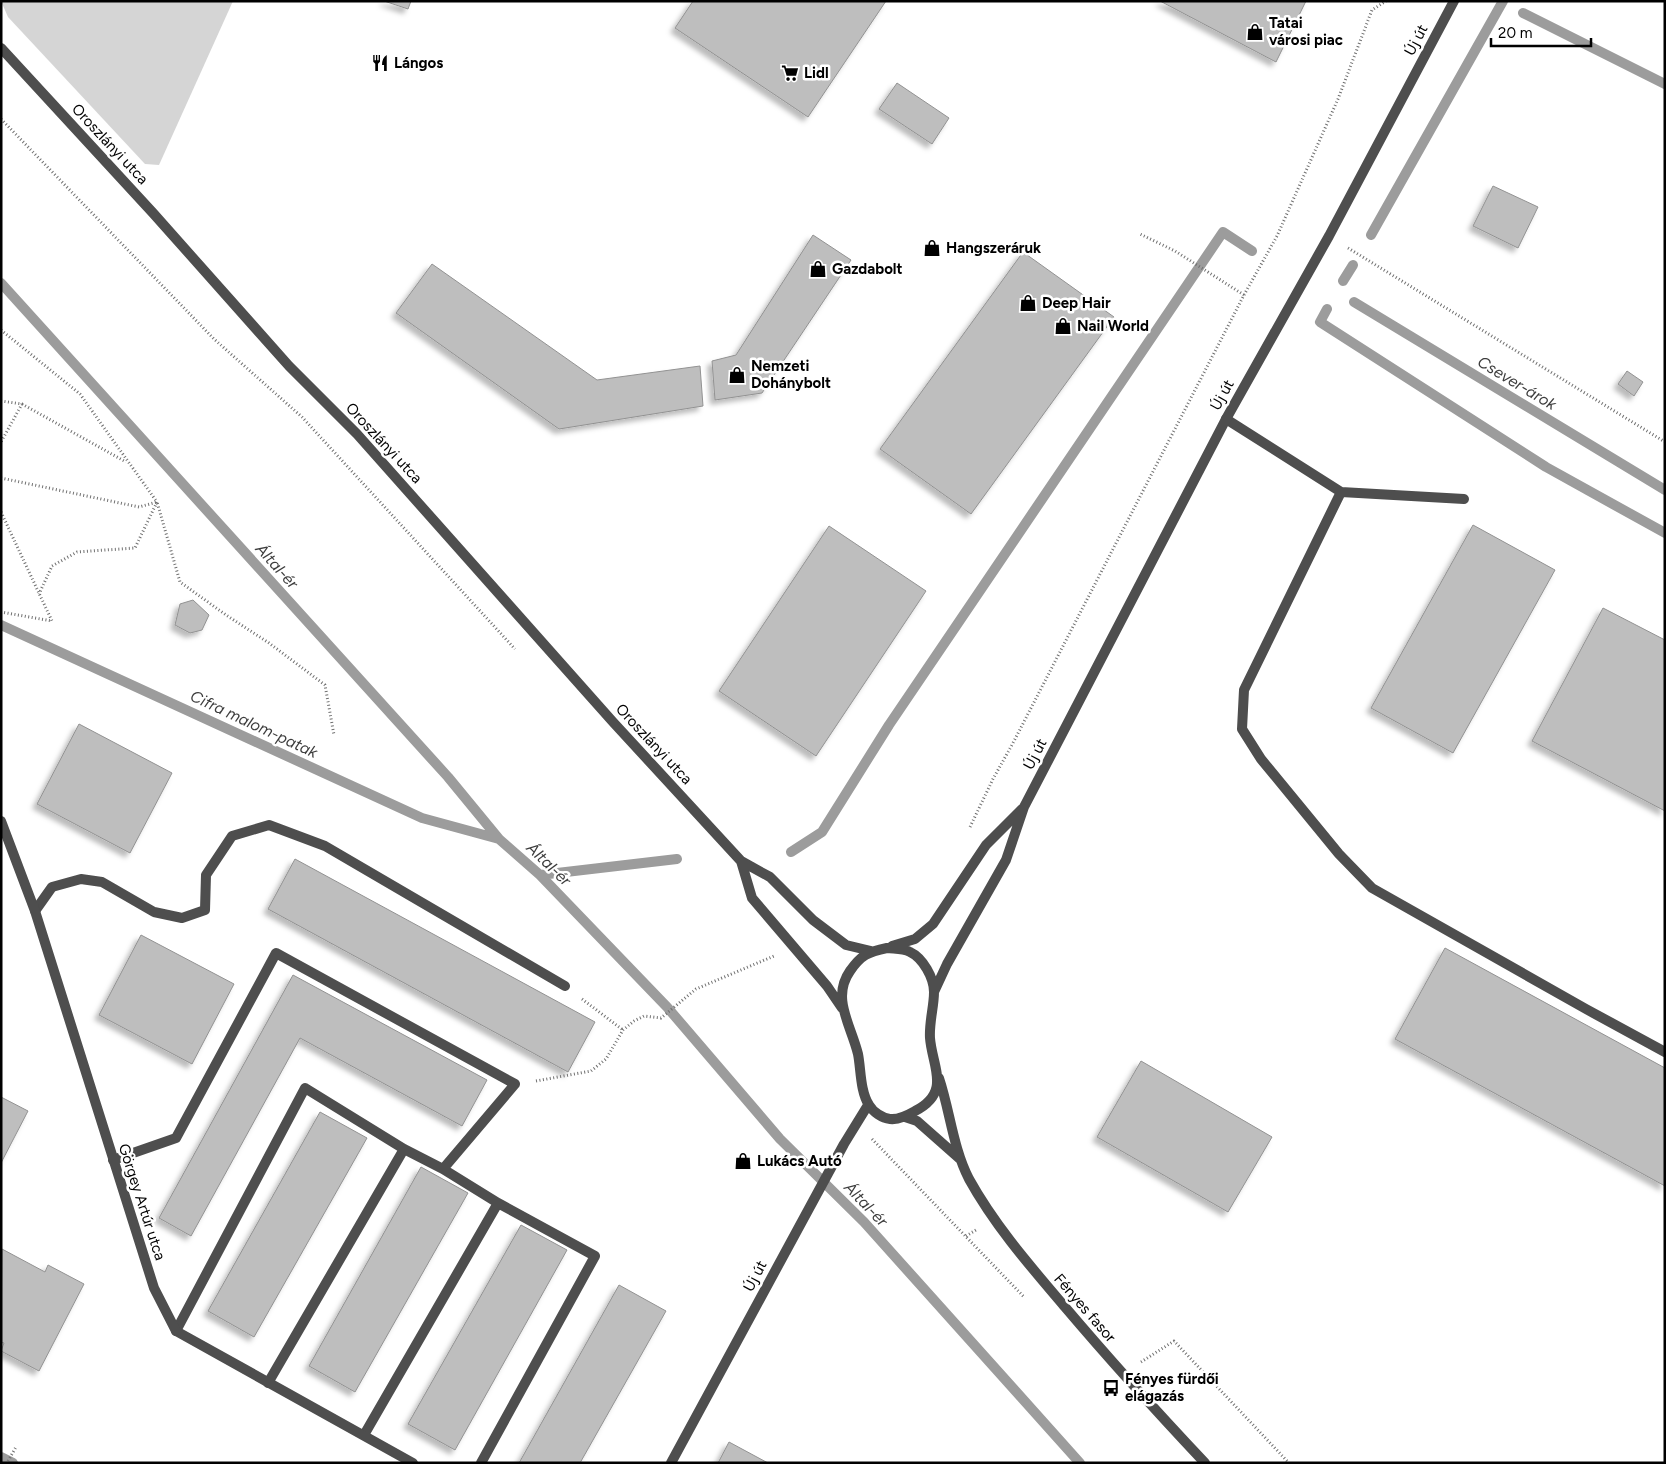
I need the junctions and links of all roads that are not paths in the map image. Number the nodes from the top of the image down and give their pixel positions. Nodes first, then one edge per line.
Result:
1 (1454, 1) edge
2 (1, 48) edge
3 (1226, 419) junction
4 (1342, 492) junction
5 (1464, 499) dead end
6 (1024, 807) junction
7 (1, 821) edge
8 (741, 861) junction
9 (35, 911) junction
10 (887, 948) junction
11 (870, 951) junction
12 (565, 986) road end
13 (934, 992) junction
14 (844, 1011) junction
15 (1665, 1052) edge
16 (938, 1078) junction
17 (868, 1105) junction
18 (904, 1117) junction
19 (404, 1149) junction
20 (114, 1160) junction
21 (960, 1160) junction
22 (444, 1169) junction
23 (498, 1203) junction
24 (176, 1331) junction
25 (268, 1383) junction
26 (364, 1435) junction
27 (413, 1463) edge
28 (481, 1463) edge
29 (671, 1463) edge
30 (1204, 1463) edge

1 - 3 street, Új út
2 - 8 street, Oroszlányi utca
3 - 4 street
3 - 6 street, Új út
4 - 5 street
4 - 15 street
6 - 10 street, Új út
6 - 13 street, Új út
7 - 9 street, Görgey Artúr utca
8 - 11 street, Oroszlányi utca
8 - 14 street, Oroszlányi utca
9 - 12 street
9 - 20 street, Görgey Artúr utca
10 - 11 street
10 - 13 street
11 - 14 street
13 - 16 street, Fényes fasor
14 - 17 street
16 - 18 street
16 - 21 street, Fényes fasor
17 - 18 street
17 - 29 street, Új út
18 - 21 street, Fényes fasor
19 - 22 street
19 - 24 street
19 - 25 street
20 - 22 street
20 - 24 street, Görgey Artúr utca
21 - 30 street, Fényes fasor
22 - 23 street
23 - 26 street
23 - 28 street
24 - 25 street
25 - 26 street
26 - 27 street

